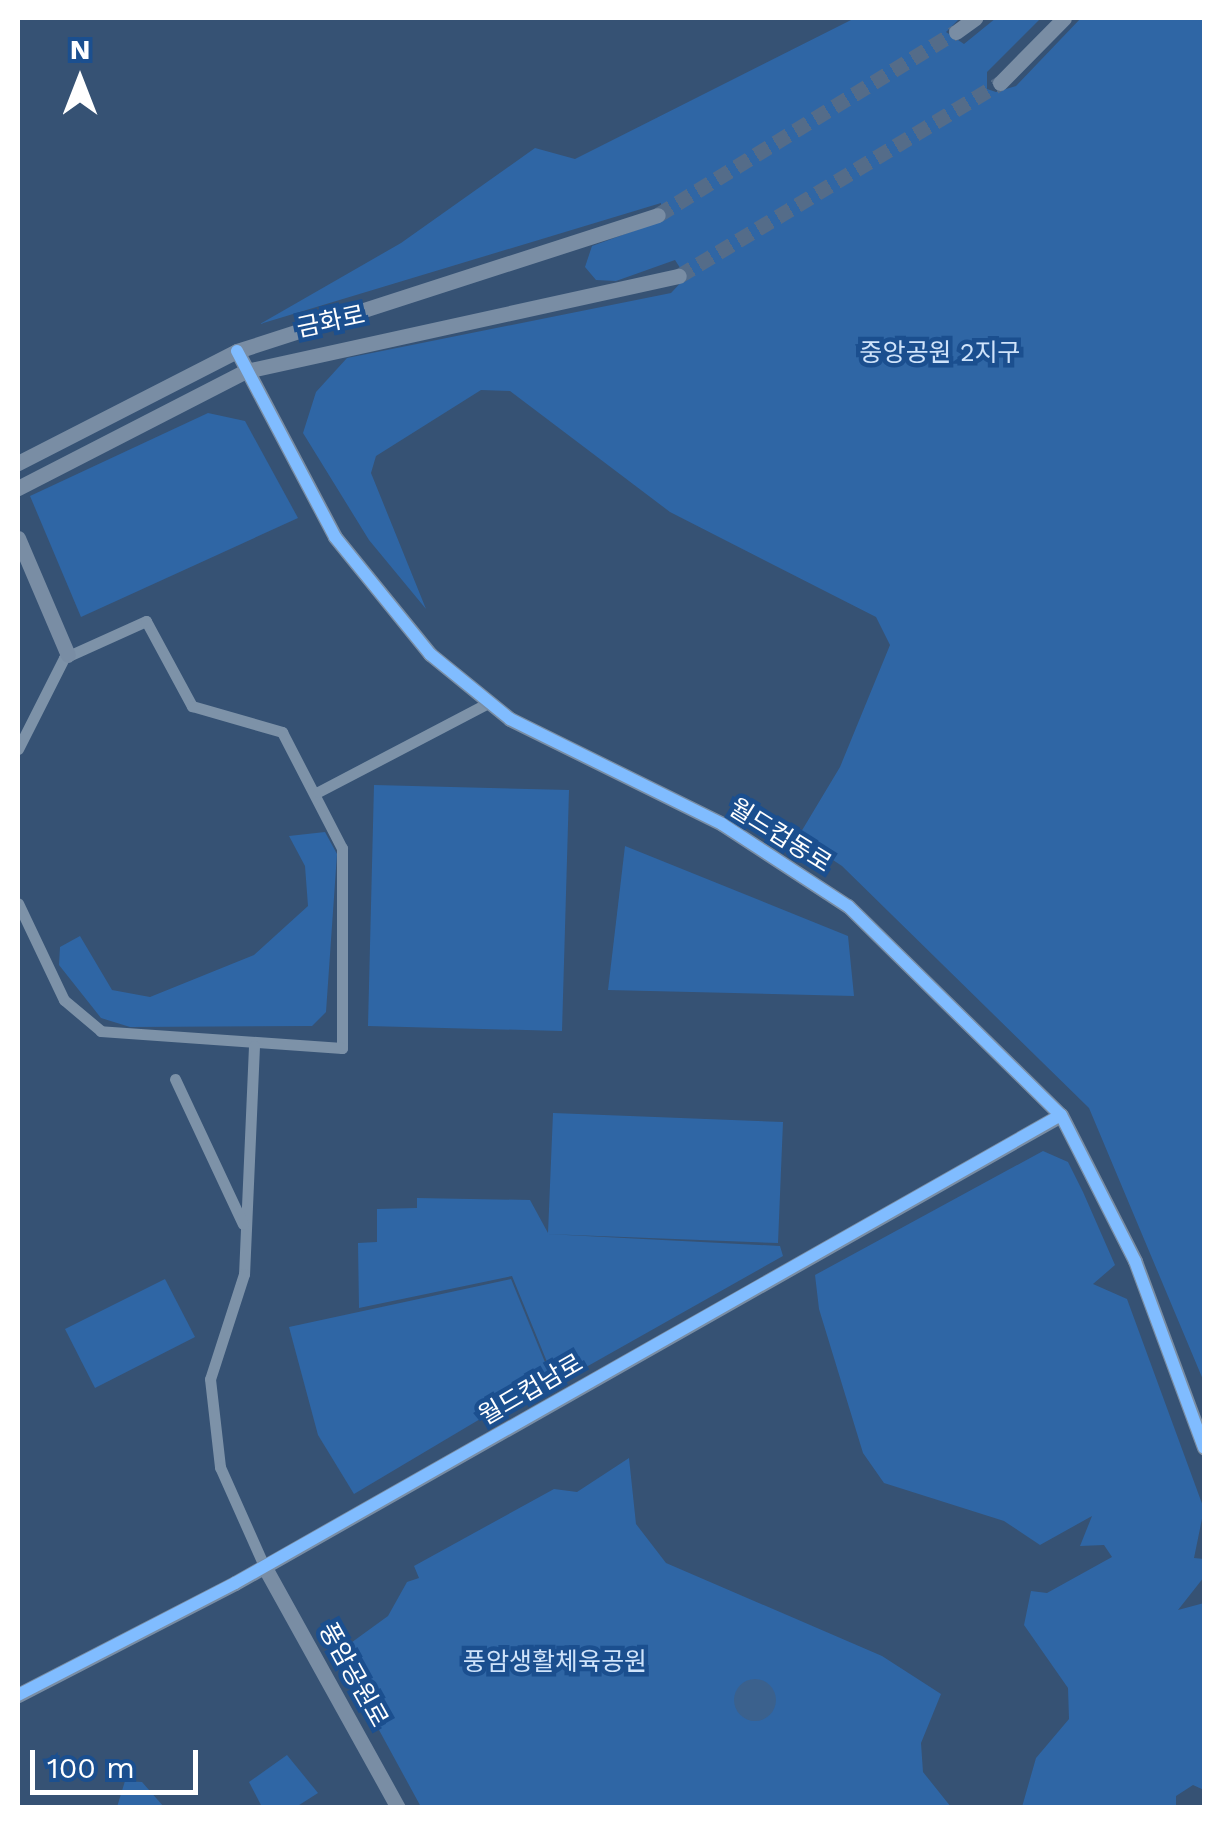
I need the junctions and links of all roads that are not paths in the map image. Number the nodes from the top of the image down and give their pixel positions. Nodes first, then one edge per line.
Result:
1 (975, 18) edge
2 (1064, 18) edge
3 (956, 32) tunnel mouth
4 (1000, 83) tunnel mouth
5 (658, 215) tunnel mouth
6 (679, 276) tunnel mouth
7 (236, 351) junction
8 (246, 371) junction
9 (18, 463) edge
10 (18, 488) edge
11 (18, 538) edge
12 (68, 654) junction
13 (486, 704) junction
14 (18, 749) edge
15 (318, 792) junction
16 (18, 904) edge
17 (254, 1046) junction
18 (175, 1079) dead end
19 (1061, 1115) junction
20 (245, 1228) junction
21 (1204, 1448) edge
22 (264, 1566) junction
23 (18, 1694) edge
24 (398, 1808) edge

1 - 3 street
2 - 4 street
5 - 7 street, 금화로
6 - 8 street, 금화로
7 - 8 street, 월드컵동로
7 - 9 street, 금화로
8 - 10 street, 금화로
8 - 13 street, 월드컵동로
11 - 12 street
12 - 14 street
12 - 15 street
13 - 15 street
13 - 19 street, 월드컵동로
15 - 17 street
16 - 17 street
17 - 20 street
18 - 20 street
19 - 21 street, 월드컵동로
19 - 22 street, 월드컵남로
20 - 22 street
22 - 23 street, 월드컵남로
22 - 24 street, 풍암공원로

